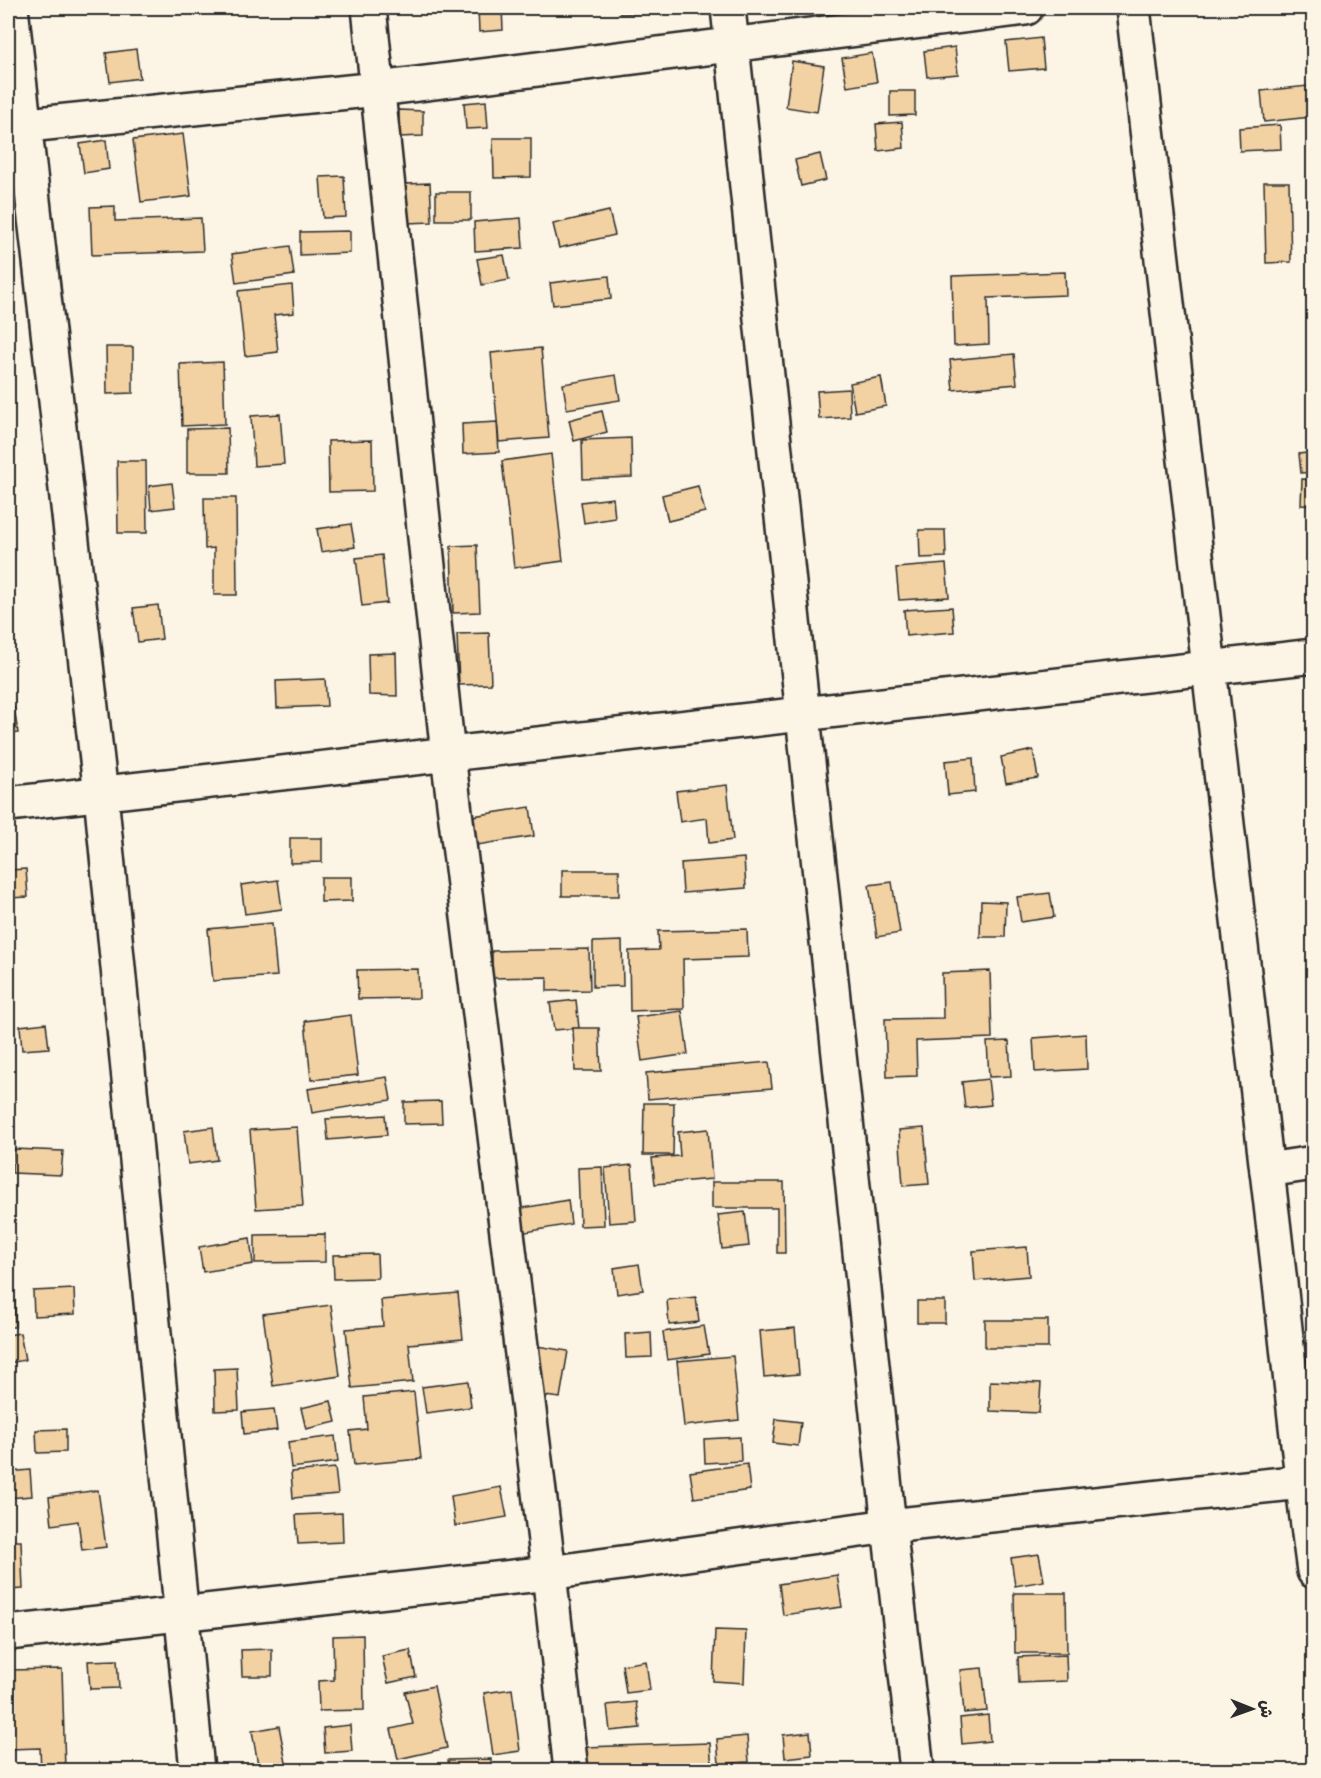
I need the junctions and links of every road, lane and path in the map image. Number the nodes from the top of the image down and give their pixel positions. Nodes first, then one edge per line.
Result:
1 (11, 8) edge
2 (369, 8) edge
3 (728, 8) edge
4 (1026, 8) edge
5 (1133, 8) edge
6 (733, 45) junction
7 (378, 89) junction
8 (16, 126) edge
9 (1314, 656) edge
10 (1207, 668) junction
11 (802, 715) junction
12 (448, 755) junction
13 (101, 795) junction
14 (8, 804) edge
15 (1314, 1163) edge
16 (1267, 1170) junction
17 (1302, 1482) junction
18 (889, 1526) junction
19 (1314, 1571) edge
20 (549, 1573) junction
21 (182, 1614) junction
22 (8, 1633) edge
23 (197, 1770) edge
24 (571, 1770) edge
25 (917, 1770) edge

1 - 8 street
2 - 7 street
3 - 6 street
4 - 6 street
5 - 10 street
6 - 7 street
6 - 11 street
7 - 8 street
7 - 12 street
8 - 13 street
9 - 10 street
10 - 11 street
10 - 16 street
11 - 12 street
11 - 18 street
12 - 13 street
12 - 20 street
13 - 14 street
13 - 21 street
15 - 16 street
16 - 17 street
17 - 18 street
17 - 19 street
18 - 20 street
18 - 25 street
20 - 21 street
20 - 24 street
21 - 22 street
21 - 23 street

